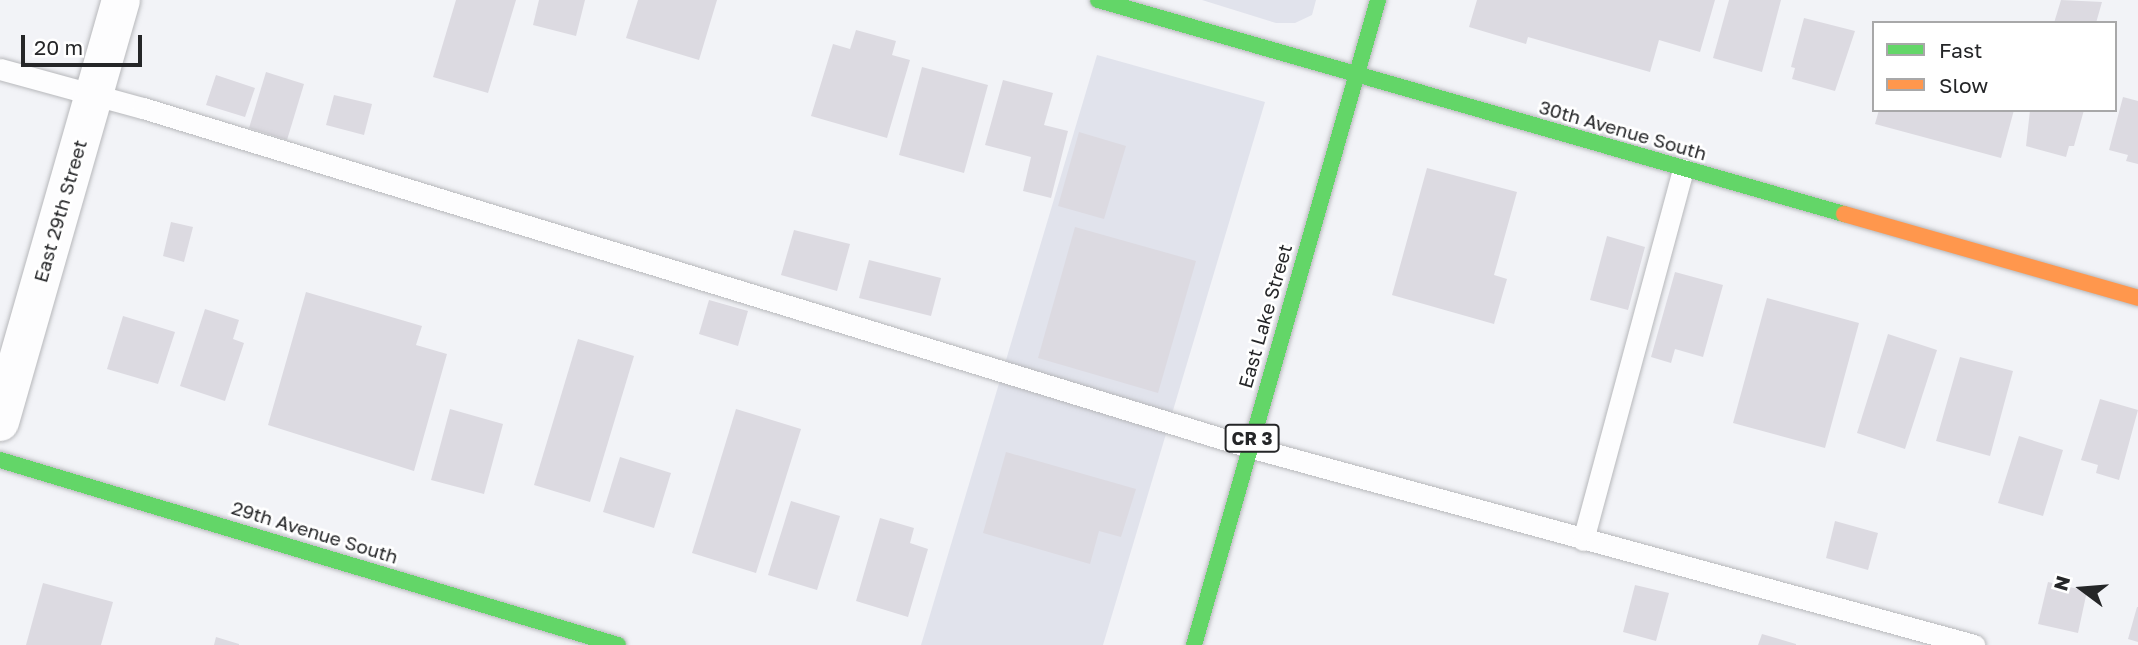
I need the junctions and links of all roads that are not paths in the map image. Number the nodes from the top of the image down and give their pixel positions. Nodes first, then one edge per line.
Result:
1 (121, 0) edge
2 (1098, 0) edge
3 (1378, 0) edge
4 (0, 69) edge
5 (1356, 77) junction
6 (93, 97) junction
7 (1683, 169) junction
8 (2138, 298) edge
9 (0, 422) edge
10 (1249, 447) junction
11 (0, 460) edge
12 (1583, 540) junction
13 (618, 645) edge
14 (1194, 645) edge
15 (1974, 645) edge

1 - 6 street, East 29th Street
2 - 5 street, 30th Avenue South
3 - 5 street, East Lake Street / CR 3
4 - 6 lane
5 - 7 street, 30th Avenue South
5 - 10 street, East Lake Street / CR 3
6 - 9 street, East 29th Street
6 - 10 lane
7 - 8 street, 30th Avenue South
7 - 12 lane
10 - 12 lane
10 - 14 street, East Lake Street / CR 3
11 - 13 street, 29th Avenue South
12 - 15 lane

